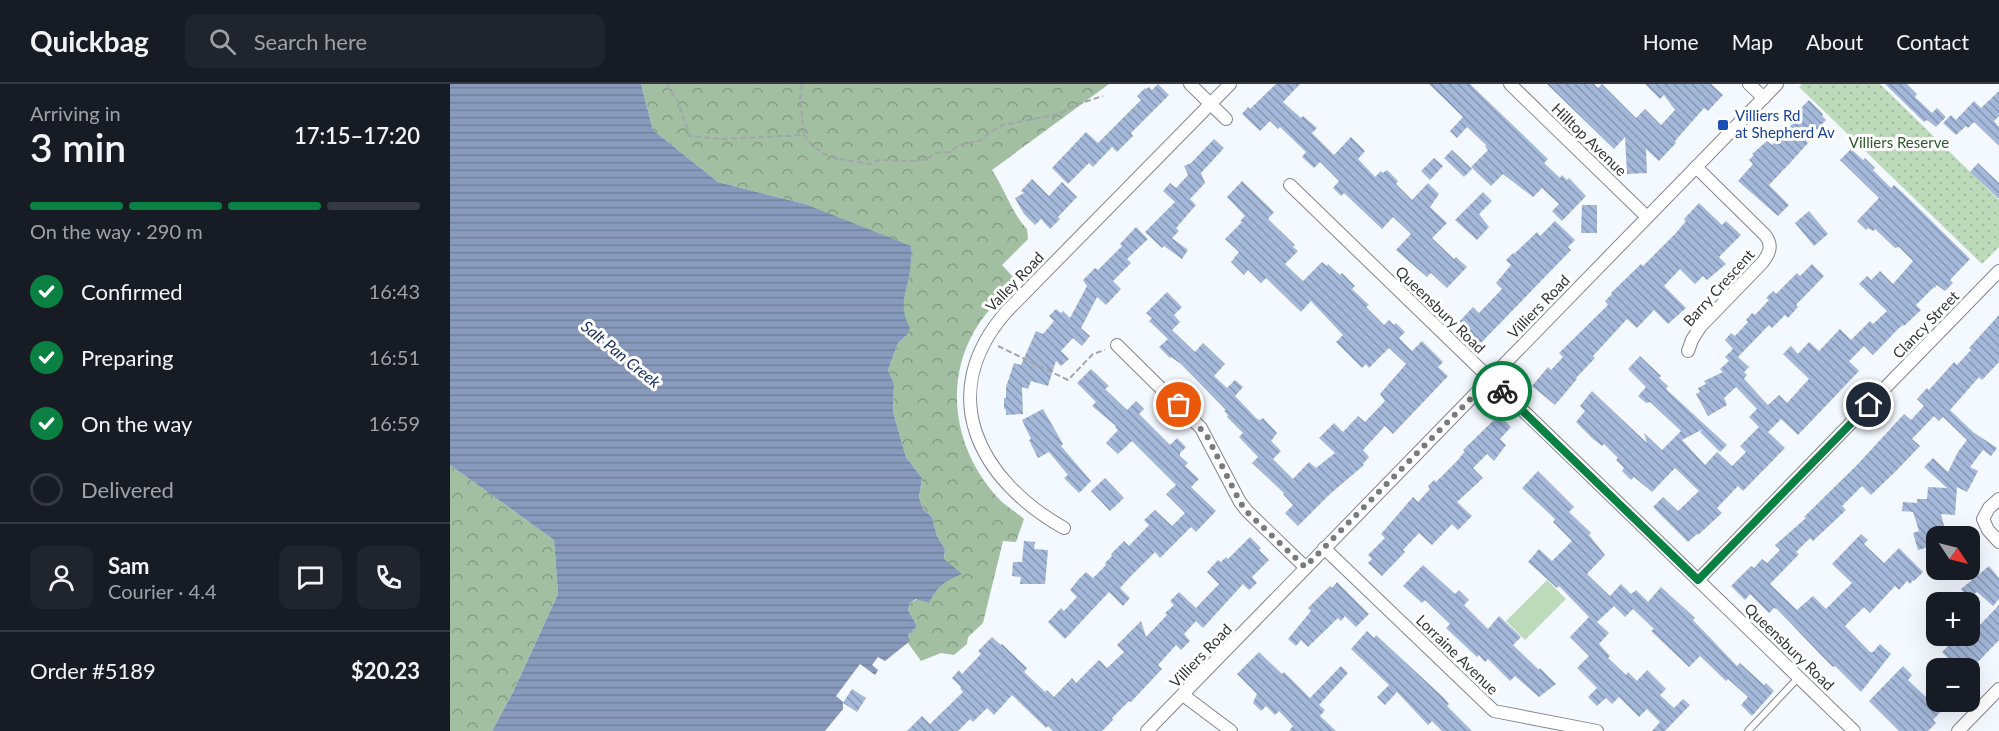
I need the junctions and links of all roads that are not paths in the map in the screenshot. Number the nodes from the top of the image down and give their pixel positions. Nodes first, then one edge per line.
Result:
1 (1190, 84) edge
2 (1230, 84) edge
3 (1509, 84) edge
4 (1749, 84) edge
5 (1777, 84) edge
6 (1764, 98) junction
7 (1210, 104) junction
8 (1226, 119) dead end
9 (1696, 167) junction
10 (1290, 185) dead end
11 (1647, 217) junction
12 (1999, 271) edge
13 (1117, 345) road end
14 (1688, 351) dead end
15 (1490, 379) junction
16 (1999, 499) edge
17 (1064, 528) dead end
18 (1999, 542) edge
19 (1324, 548) junction
20 (1305, 567) junction
21 (1698, 580) junction
22 (1799, 678) junction
23 (1999, 689) edge
24 (1183, 695) junction
25 (1147, 731) edge
26 (1231, 731) edge
27 (1597, 731) edge
28 (1748, 731) edge
29 (1854, 731) edge
30 (1958, 731) edge

1 - 7 street
2 - 7 street, Valley Road
3 - 11 street, Hilltop Avenue
4 - 6 street
5 - 6 street, Villiers Road
6 - 9 street, Villiers Road
7 - 8 street
7 - 17 street, Valley Road
9 - 11 street, Villiers Road
9 - 14 street, Barry Crescent
10 - 15 street, Queensbury Road
11 - 15 street, Villiers Road
12 - 21 street, Clancy Street
13 - 20 street
15 - 19 street, Villiers Road
15 - 21 street, Queensbury Road
16 - 18 street
19 - 20 street, Villiers Road
19 - 27 street, Lorraine Avenue
20 - 24 street, Villiers Road
21 - 22 street, Queensbury Road
22 - 28 lane
22 - 29 street, Queensbury Road
23 - 30 street
24 - 25 street, Villiers Road
24 - 26 street

